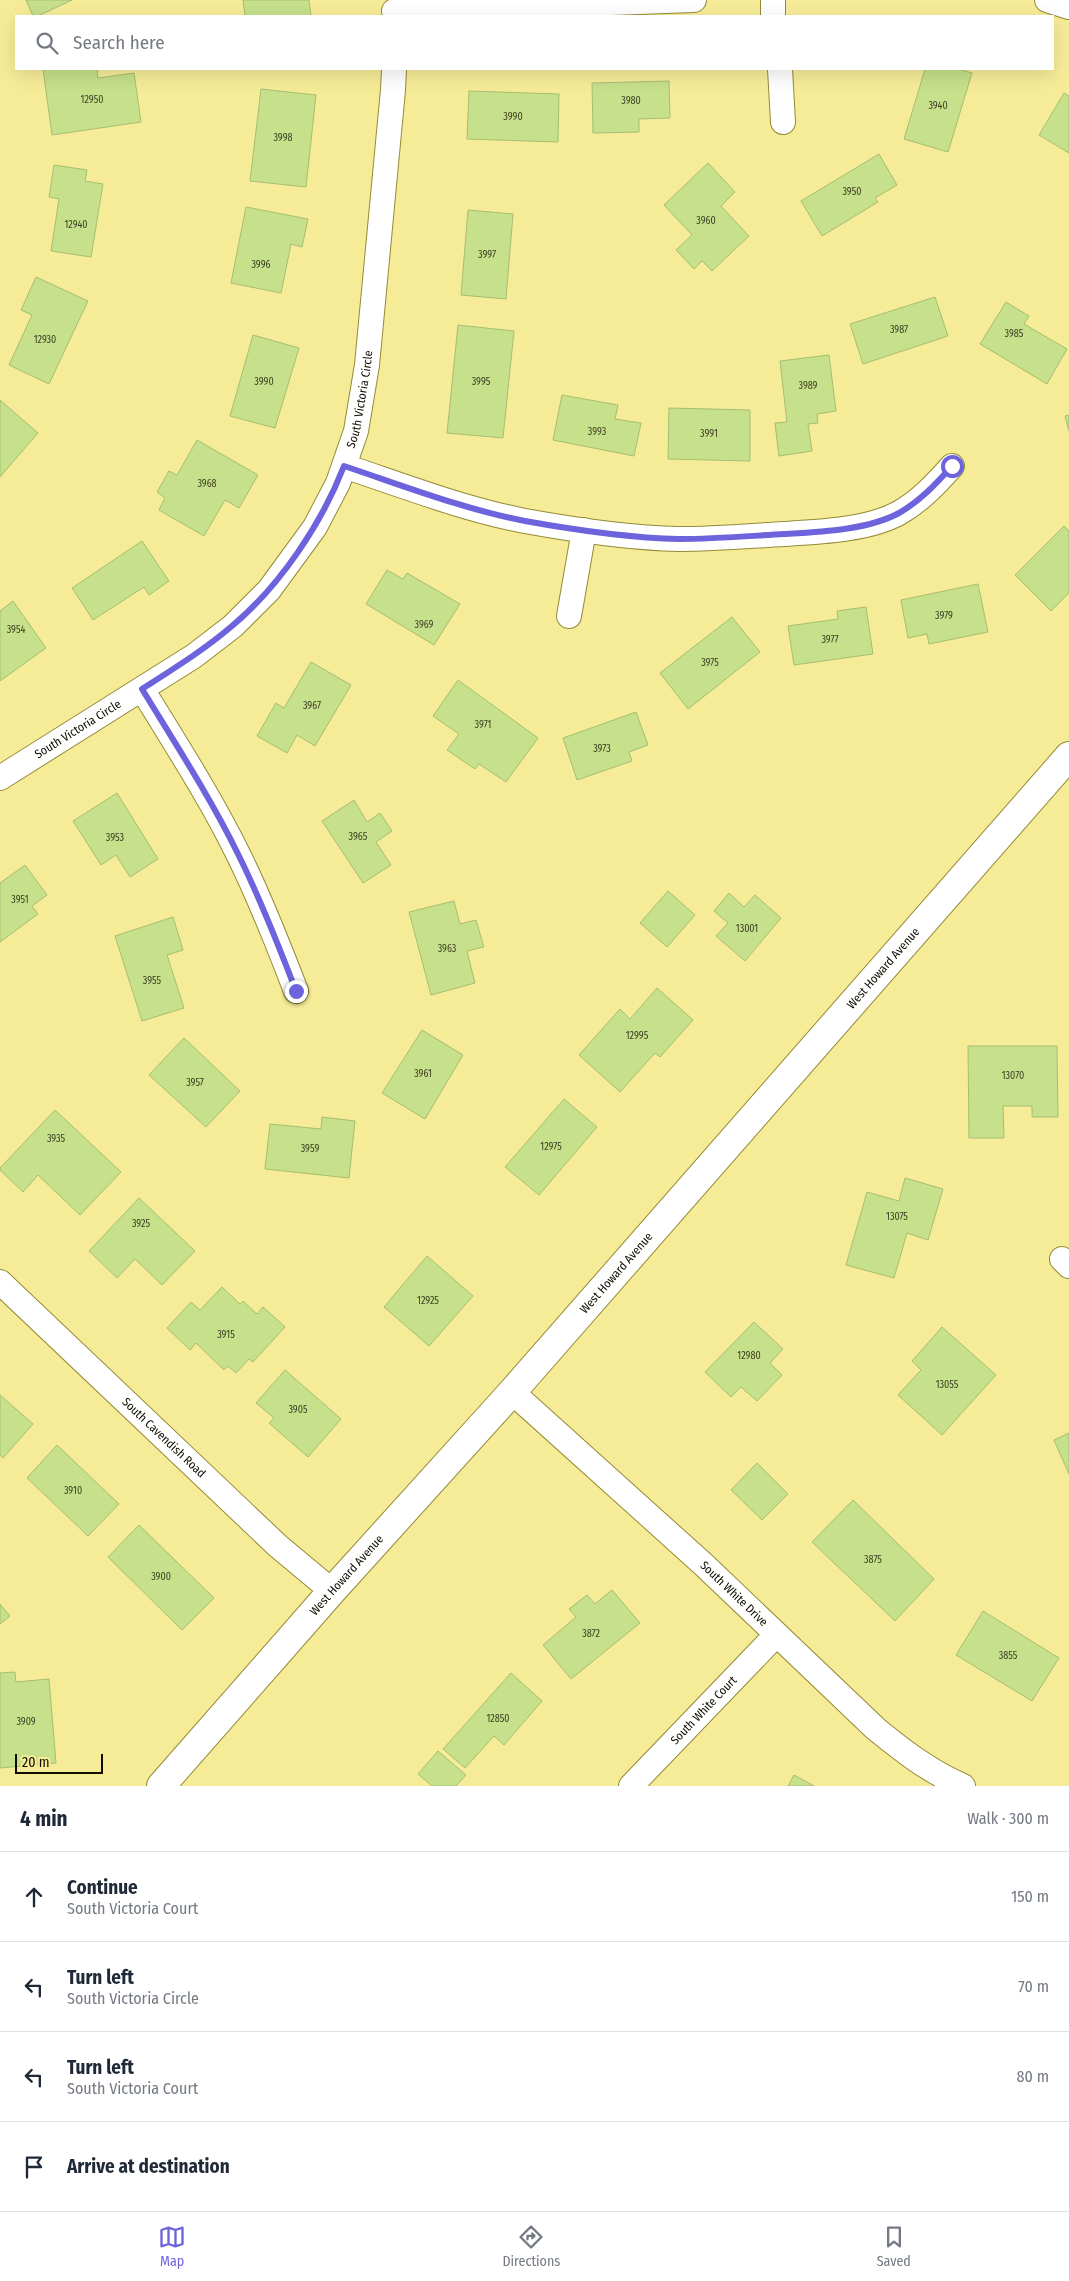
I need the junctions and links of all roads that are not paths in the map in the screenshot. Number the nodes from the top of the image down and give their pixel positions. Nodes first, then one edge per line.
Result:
1 (694, 0) edge
2 (773, 0) edge
3 (1047, 0) edge
4 (1069, 7) edge
5 (393, 9) edge
6 (773, 15) edge
7 (394, 70) edge
8 (780, 70) edge
9 (783, 122) dead end
10 (344, 466) junction
11 (952, 466) dead end
12 (584, 530) junction
13 (569, 616) dead end
14 (142, 689) junction
15 (1069, 756) edge
16 (0, 778) edge
17 (296, 991) dead end
18 (0, 1282) edge
19 (512, 1392) junction
20 (332, 1591) junction
21 (776, 1636) junction
22 (161, 1786) edge
23 (631, 1786) edge
24 (963, 1786) edge

1 - 5 street
2 - 6 street
3 - 4 street
7 - 10 street, South Victoria Circle
8 - 9 street
10 - 12 street
10 - 14 street, South Victoria Circle
11 - 12 street
12 - 13 street
14 - 16 street, South Victoria Circle
14 - 17 street
15 - 19 street, West Howard Avenue
18 - 20 street, South Cavendish Road
19 - 20 street, West Howard Avenue
19 - 21 street, South White Drive
20 - 22 street, West Howard Avenue
21 - 23 street, South White Court
21 - 24 street, South White Drive

